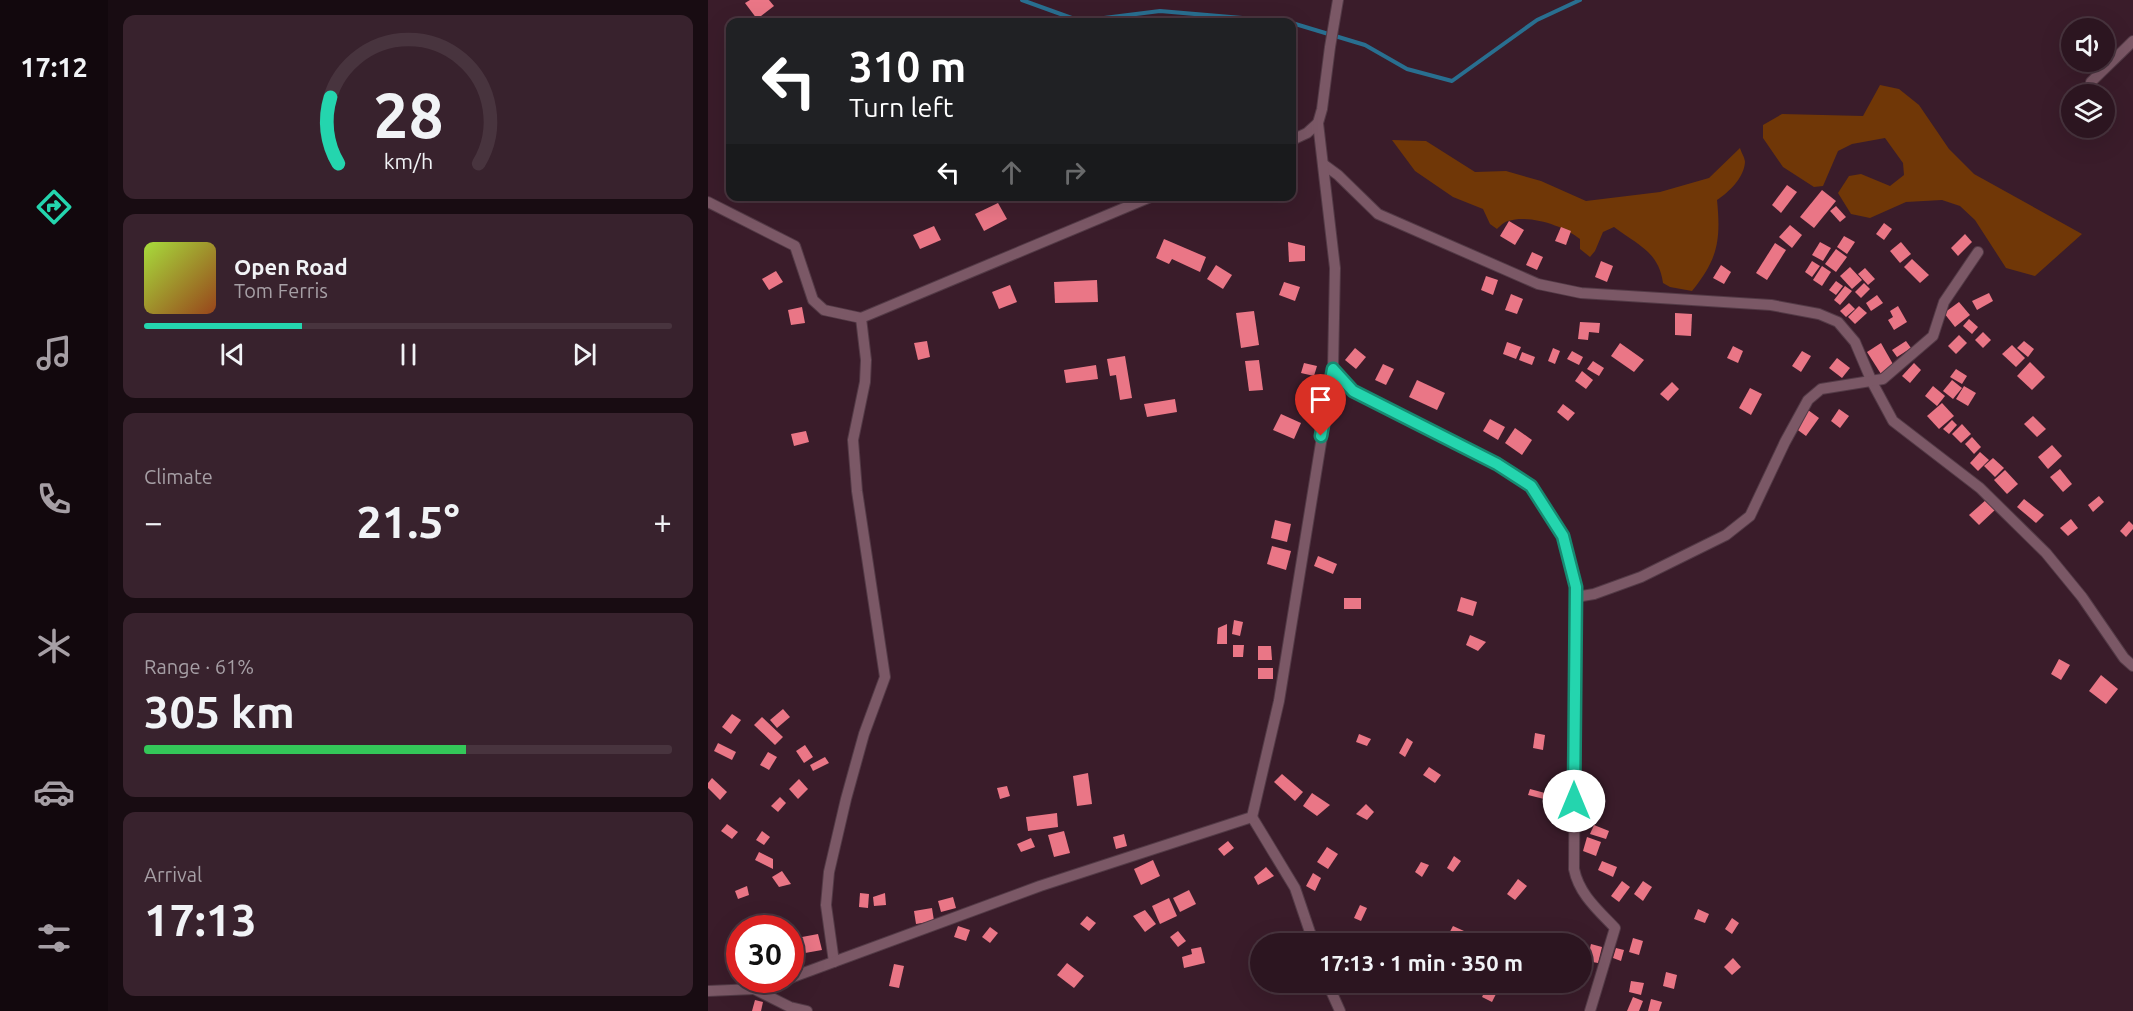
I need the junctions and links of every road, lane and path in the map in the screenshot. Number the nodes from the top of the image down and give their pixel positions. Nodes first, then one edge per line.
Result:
1 (1338, 0) edge
2 (2133, 41) edge
3 (2091, 82) dead end
4 (1318, 123) junction
5 (1296, 138) edge
6 (1323, 164) junction
7 (1141, 201) edge
8 (708, 202) edge
9 (1978, 252) dead end
10 (861, 318) junction
11 (1333, 369) junction
12 (1872, 382) junction
13 (1576, 597) junction
14 (2133, 666) edge
15 (1252, 817) junction
16 (1310, 933) edge
17 (834, 962) junction
18 (804, 973) edge
19 (726, 990) edge
20 (708, 991) edge
21 (763, 993) edge
22 (1332, 993) edge
23 (807, 1011) edge
24 (1340, 1011) edge
25 (1590, 1011) edge

1 - 4 street
2 - 3 street
4 - 5 street
4 - 6 street
6 - 11 street
6 - 12 street
7 - 10 street
8 - 10 street
9 - 12 street
10 - 17 street
11 - 13 street
11 - 15 street
12 - 13 street
12 - 14 street
13 - 25 street
15 - 16 street
15 - 17 street
17 - 18 street
19 - 20 street
21 - 23 street
22 - 24 street

